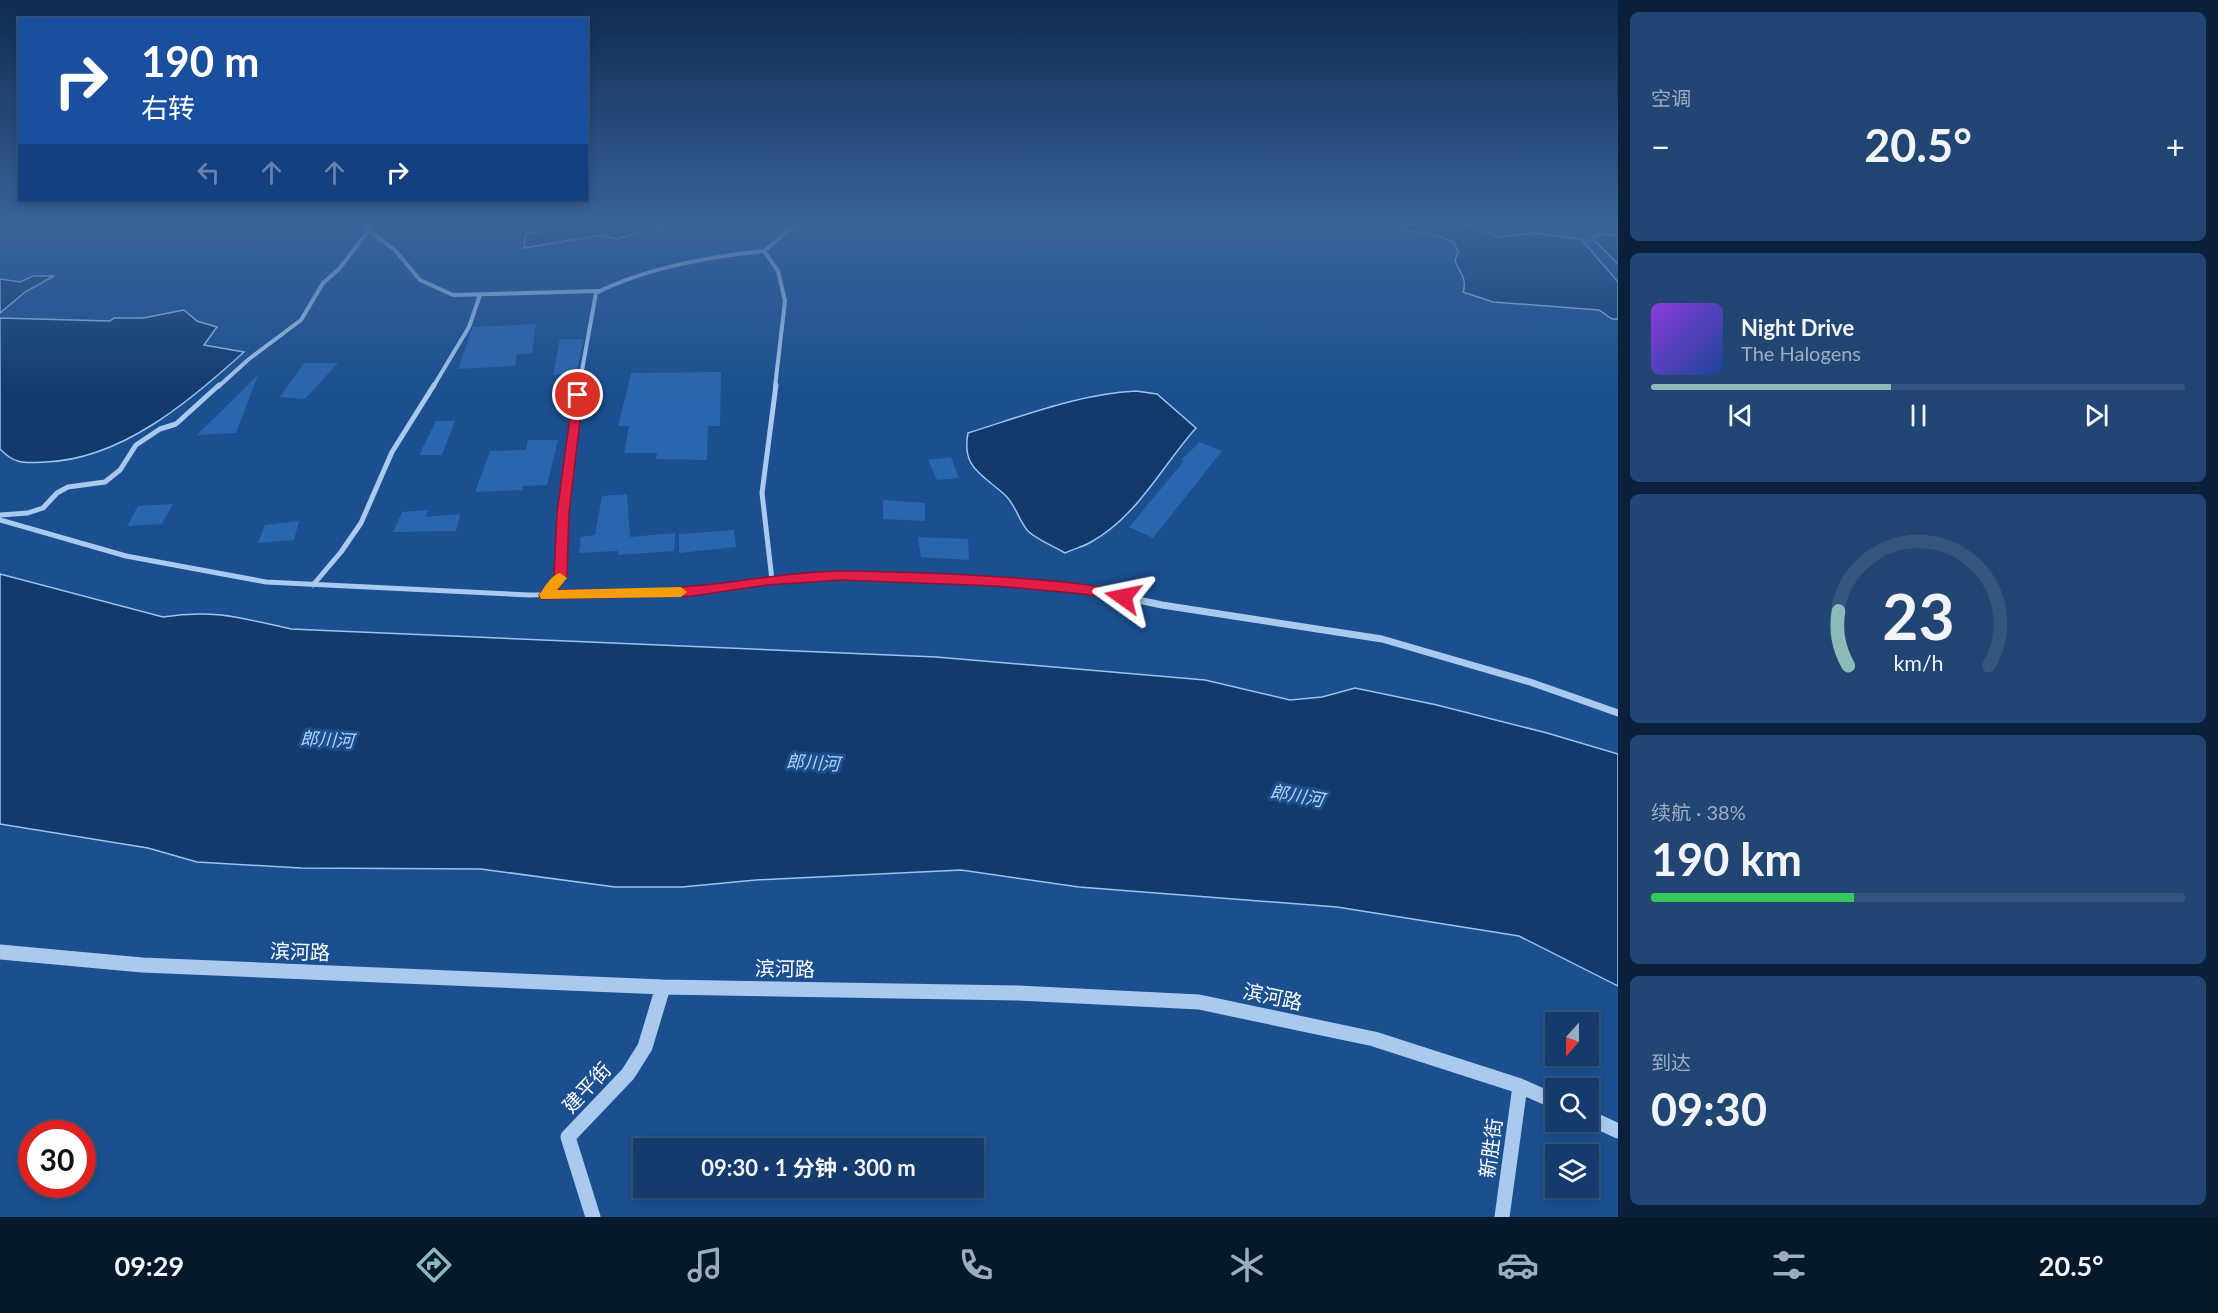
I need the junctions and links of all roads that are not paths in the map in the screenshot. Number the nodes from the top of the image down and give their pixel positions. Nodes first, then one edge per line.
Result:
1 (326, 281) edge
2 (422, 281) edge
3 (627, 281) edge
4 (779, 281) edge
5 (600, 291) junction
6 (480, 294) junction
7 (0, 515) edge
8 (0, 520) edge
9 (772, 580) junction
10 (313, 585) junction
11 (546, 595) junction
12 (1618, 713) edge
13 (0, 952) edge
14 (663, 987) junction
15 (1520, 1086) junction
16 (1545, 1097) edge
17 (1599, 1122) edge
18 (1618, 1131) edge
19 (592, 1217) edge
20 (1502, 1217) edge

1 - 7 street
2 - 6 street
3 - 5 street
4 - 9 street
5 - 6 street
5 - 11 street
6 - 10 street
8 - 10 street
9 - 11 street
9 - 12 street
10 - 11 street
13 - 14 street, 滨河路
14 - 15 street, 滨河路
14 - 19 street, 建平街
15 - 16 street, 滨河路
15 - 20 street, 新胜街
17 - 18 street

